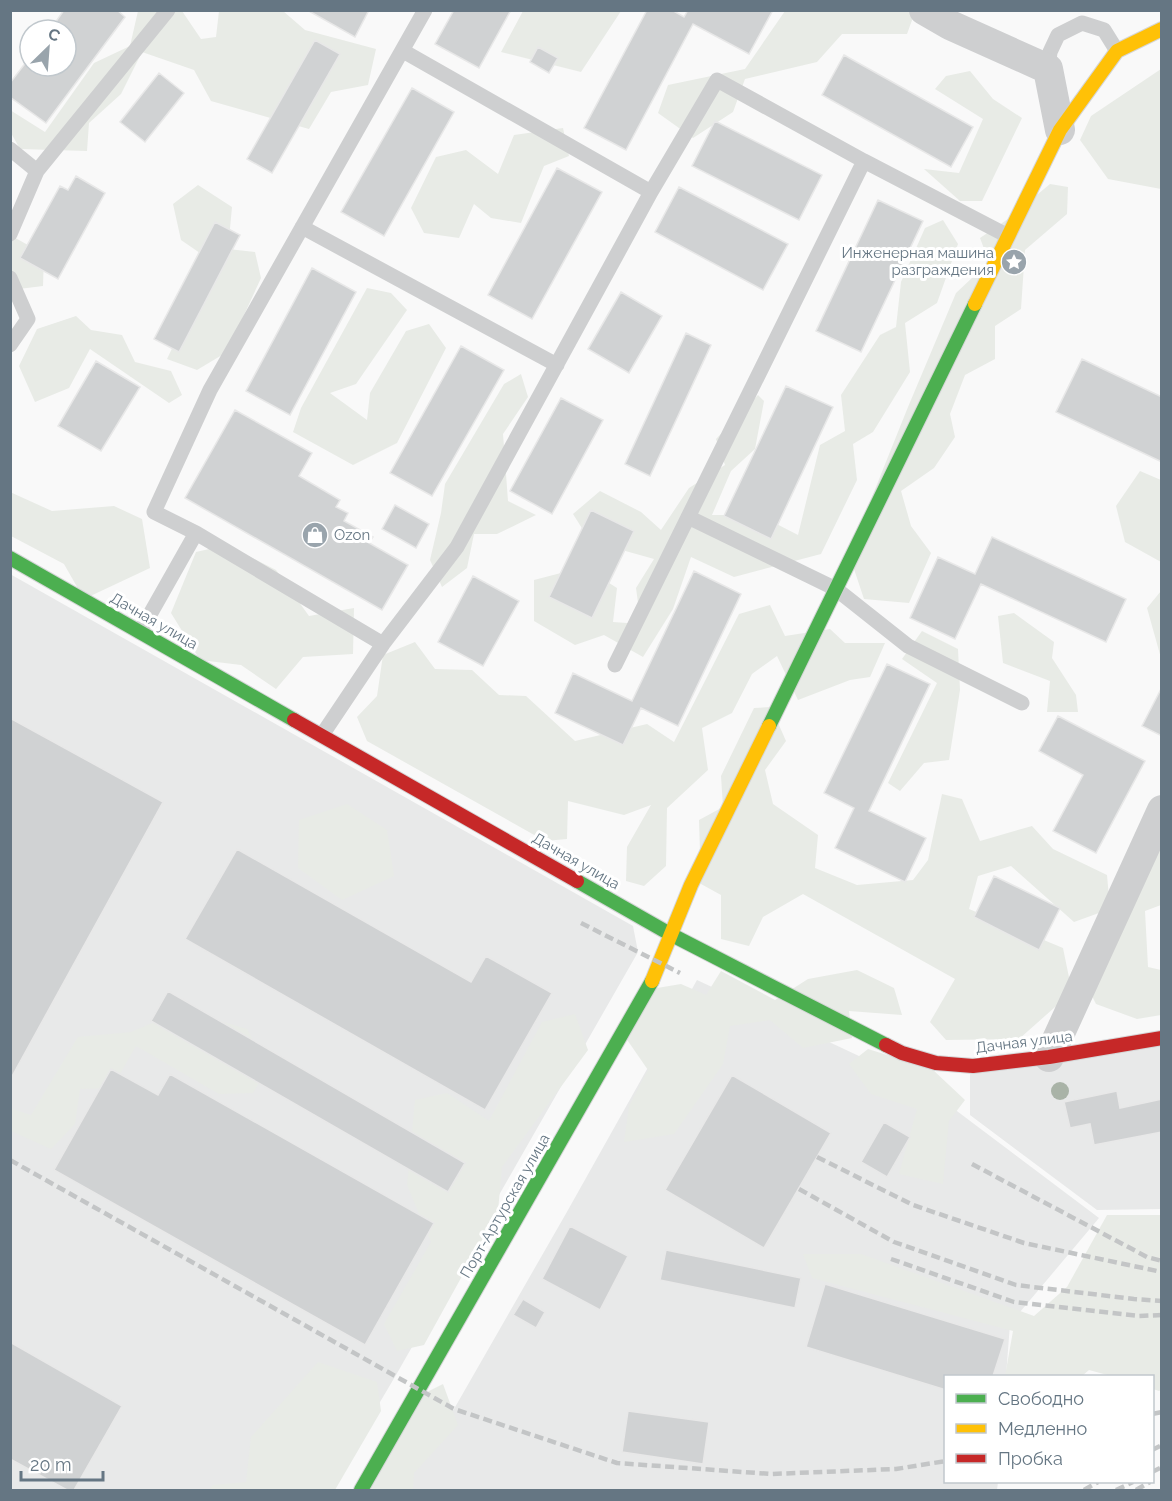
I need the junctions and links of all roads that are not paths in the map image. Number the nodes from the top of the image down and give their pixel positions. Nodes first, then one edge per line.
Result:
1 (425, 10) edge
2 (924, 10) edge
3 (165, 11) edge
4 (1161, 29) edge
5 (403, 51) junction
6 (1117, 51) junction
7 (1048, 69) junction
8 (1060, 130) junction
9 (10, 149) edge
10 (864, 161) junction
11 (37, 171) junction
12 (651, 192) junction
13 (302, 227) junction
14 (10, 234) edge
15 (1008, 236) junction
16 (10, 278) edge
17 (10, 345) edge
18 (557, 365) junction
19 (688, 517) junction
20 (196, 533) junction
21 (10, 558) edge
22 (836, 589) junction
23 (140, 632) junction
24 (383, 644) junction
25 (615, 665) dead end
26 (1022, 703) dead end
27 (322, 735) junction
28 (1161, 810) edge
29 (670, 934) junction
30 (1161, 1038) edge
31 (1049, 1057) junction
32 (361, 1491) edge

1 - 5 lane
2 - 7 street
3 - 11 lane
4 - 6 street
5 - 12 lane
5 - 13 lane
6 - 7 lane
6 - 8 street, Порт-Артурская улица
7 - 8 street
8 - 15 street, Порт-Артурская улица
9 - 11 lane
10 - 12 lane
10 - 15 lane
10 - 19 lane
11 - 14 lane
12 - 18 lane
13 - 18 lane
13 - 20 lane
15 - 22 street, Порт-Артурская улица
16 - 17 lane
18 - 24 lane
19 - 22 lane
19 - 25 lane
20 - 23 lane
20 - 24 lane
21 - 23 street, Дачная улица
22 - 26 lane
22 - 29 street, Порт-Артурская улица
23 - 27 street, Дачная улица
24 - 27 lane
27 - 29 street, Дачная улица
28 - 31 street
29 - 31 street, Дачная улица
29 - 32 street, Порт-Артурская улица
30 - 31 street, Дачная улица

